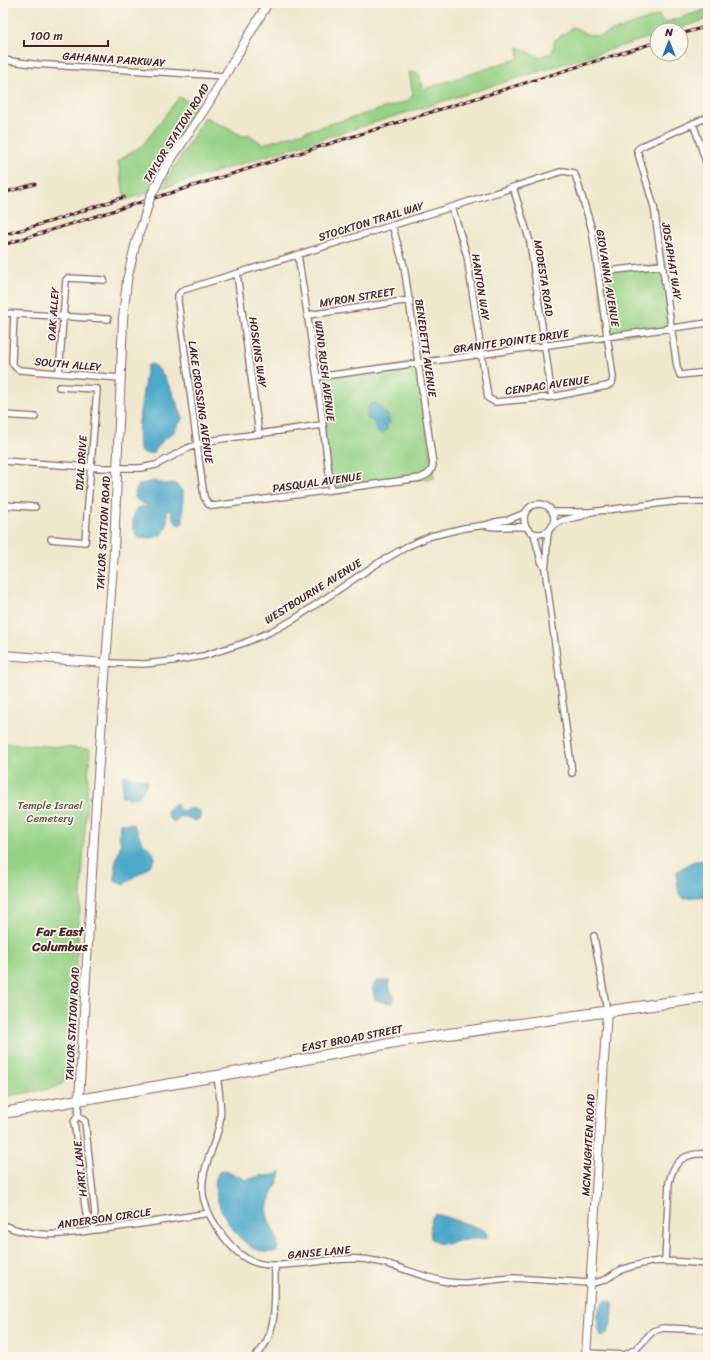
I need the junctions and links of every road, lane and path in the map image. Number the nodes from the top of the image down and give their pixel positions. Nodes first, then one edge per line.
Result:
1 (268, 3) edge
2 (3, 60) edge
3 (225, 76) junction
4 (708, 117) edge
5 (693, 123) junction
6 (708, 168) edge
7 (576, 177) joint
8 (513, 187) junction
9 (452, 208) junction
10 (392, 225) junction
11 (298, 255) junction
12 (662, 265) junction
13 (598, 272) junction
14 (237, 274) junction
15 (104, 280) dead end
16 (410, 300) junction
17 (178, 301) joint
18 (3, 313) edge
19 (14, 314) junction
20 (308, 315) junction
21 (63, 317) junction
22 (108, 319) dead end
23 (708, 323) edge
24 (672, 328) junction
25 (607, 338) junction
26 (545, 346) junction
27 (482, 355) junction
28 (418, 364) junction
29 (708, 372) edge
30 (59, 373) junction
31 (317, 377) junction
32 (120, 378) junction
33 (612, 382) joint
34 (59, 387) dead end
35 (487, 395) joint
36 (552, 397) junction
37 (3, 415) edge
38 (35, 416) dead end
39 (322, 425) junction
40 (259, 434) junction
41 (197, 444) junction
42 (3, 461) edge
43 (91, 467) junction
44 (117, 468) junction
45 (429, 474) joint
46 (331, 489) junction
47 (708, 502) edge
48 (208, 504) joint
49 (3, 505) edge
50 (35, 507) dead end
51 (524, 512) junction
52 (552, 512) junction
53 (590, 512) junction
54 (486, 525) junction
55 (526, 527) junction
56 (551, 528) junction
57 (534, 534) junction
58 (51, 539) dead end
59 (545, 568) junction
60 (3, 655) edge
61 (106, 663) junction
62 (572, 774) dead end
63 (594, 936) dead end
64 (708, 997) edge
65 (607, 1011) junction
66 (217, 1076) junction
67 (79, 1100) junction
68 (3, 1113) edge
69 (78, 1115) junction
70 (708, 1154) edge
71 (209, 1214) junction
72 (93, 1224) junction
73 (3, 1225) edge
74 (92, 1231) junction
75 (665, 1262) junction
76 (708, 1264) edge
77 (275, 1266) junction
78 (590, 1284) junction
79 (708, 1330) edge
80 (586, 1355) edge
81 (256, 1357) edge

1 - 3 main road, TAYLOR STATION ROAD
2 - 3 street, GAHANNA PARKWAY
3 - 32 main road, TAYLOR STATION ROAD, bridge
4 - 5 street
5 - 6 street
5 - 12 street, JOSAPHAT WAY
7 - 8 street, STOCKTON TRAIL WAY
7 - 13 street, GIOVANNA AVENUE
8 - 9 street, STOCKTON TRAIL WAY
8 - 26 street, MODESTA ROAD
9 - 10 street, STOCKTON TRAIL WAY
9 - 27 street, HANTON WAY
10 - 11 street, STOCKTON TRAIL WAY
10 - 16 street, BENEDETTI AVENUE
11 - 14 street, STOCKTON TRAIL WAY
11 - 20 street, WIND RUSH AVENUE
12 - 13 street
12 - 24 street, JOSAPHAT WAY
13 - 25 street, GIOVANNA AVENUE
14 - 17 street, STOCKTON TRAIL WAY
14 - 40 street, HOSKINS WAY
15 - 21 street, OAK ALLEY
16 - 20 street, MYRON STREET
16 - 28 street, BENEDETTI AVENUE
17 - 41 street, LAKE CROSSING AVENUE
18 - 19 street
19 - 21 street
19 - 30 street, SOUTH ALLEY
20 - 31 street, WIND RUSH AVENUE
21 - 22 street
21 - 30 street, OAK ALLEY
23 - 24 street, GRANITE POINTE DRIVE
24 - 25 street, GRANITE POINTE DRIVE
24 - 29 street, JOSAPHAT WAY
25 - 26 street, GRANITE POINTE DRIVE
25 - 33 street, GIOVANNA AVENUE
26 - 27 street, GRANITE POINTE DRIVE
26 - 36 street, MODESTA ROAD
27 - 28 street, GRANITE POINTE DRIVE
27 - 35 street, HANTON WAY
28 - 31 street, GRANITE POINTE DRIVE
28 - 45 street, BENEDETTI AVENUE
30 - 32 street, SOUTH ALLEY
31 - 39 street, WIND RUSH AVENUE
32 - 44 main road, TAYLOR STATION ROAD
33 - 36 street, CENPAC AVENUE
34 - 43 street, DIAL DRIVE
35 - 36 street, CENPAC AVENUE
37 - 38 street
39 - 40 street
39 - 46 street, WIND RUSH AVENUE
40 - 41 street
41 - 44 street
41 - 48 street, LAKE CROSSING AVENUE
42 - 43 street
43 - 44 street
43 - 58 street, DIAL DRIVE
44 - 61 main road, TAYLOR STATION ROAD
45 - 46 street, PASQUAL AVENUE
46 - 48 street, PASQUAL AVENUE
47 - 53 street
49 - 50 street
51 - 52 street
51 - 54 street, WESTBOURNE AVENUE
51 - 55 street
52 - 53 street
52 - 56 street
53 - 56 street
54 - 55 street, WESTBOURNE AVENUE
54 - 61 street, WESTBOURNE AVENUE
55 - 57 street
56 - 57 street
56 - 59 street
57 - 59 street
59 - 62 street
60 - 61 main road, WESTBOURNE AVENUE
61 - 67 main road, TAYLOR STATION ROAD
63 - 65 street, MCNAUGHTEN ROAD
64 - 65 highway, EAST BROAD STREET
65 - 66 highway, EAST BROAD STREET
65 - 78 main road, MCNAUGHTEN ROAD
66 - 67 highway, EAST BROAD STREET
66 - 71 street, GANSE LANE
67 - 68 highway, EAST BROAD STREET
67 - 69 street, HART LANE
69 - 72 street, HART LANE
69 - 72 street, HART LANE
70 - 75 street
71 - 74 street, ANDERSON CIRCLE
71 - 77 street, GANSE LANE
72 - 74 street, HART LANE
73 - 74 street, ANDERSON CIRCLE
75 - 76 street, GANSE LANE
75 - 78 street, GANSE LANE
77 - 78 street, GANSE LANE
77 - 81 street
78 - 80 main road, MCNAUGHTEN ROAD
79 - 80 street

